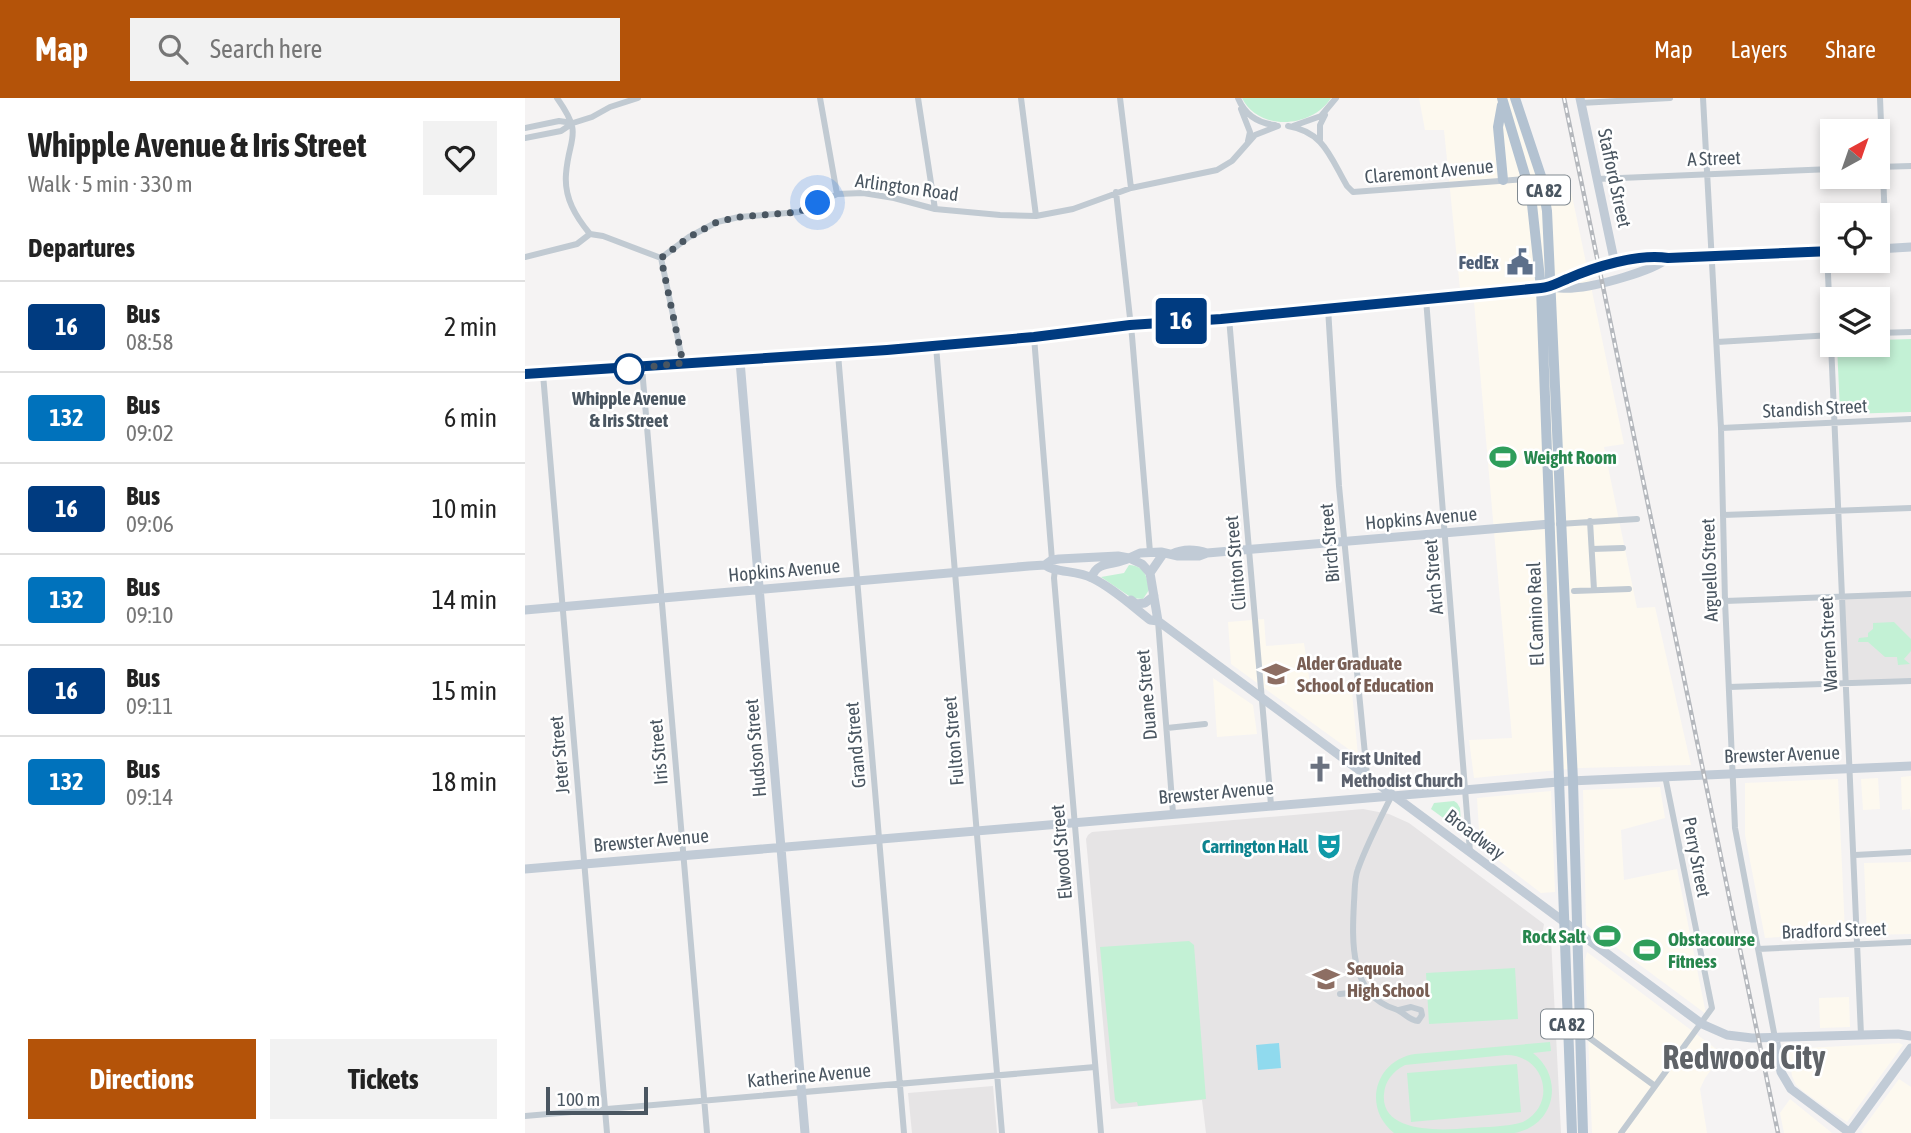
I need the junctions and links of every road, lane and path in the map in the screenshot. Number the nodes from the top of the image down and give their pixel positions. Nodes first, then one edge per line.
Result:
1 (557, 98) edge
2 (638, 98) edge
3 (820, 98) edge
4 (918, 98) edge
5 (1021, 98) edge
6 (1120, 98) edge
7 (1238, 98) edge
8 (1515, 98) edge
9 (1670, 98) edge
10 (1703, 98) edge
11 (1880, 98) edge
12 (1502, 100) edge
13 (1581, 100) edge
14 (1334, 103) edge
15 (1880, 119) edge
16 (573, 123) junction
17 (541, 125) junction
18 (1278, 126) junction
19 (1287, 126) junction
20 (525, 128) edge
21 (543, 134) junction
22 (525, 138) edge
23 (1320, 140) junction
24 (1248, 141) junction
25 (1911, 166) edge
26 (1890, 167) edge
27 (1820, 169) edge
28 (1707, 174) junction
29 (1527, 179) junction
30 (1597, 179) junction
31 (1503, 180) junction
32 (1131, 188) junction
33 (1117, 192) junction
34 (837, 194) junction
35 (935, 209) junction
36 (1036, 216) junction
37 (590, 234) junction
38 (1911, 247) edge
39 (1890, 248) edge
40 (1820, 252) edge
41 (525, 257) edge
42 (1711, 257) junction
43 (661, 258) junction
44 (1668, 258) junction
45 (1615, 264) junction
46 (1546, 288) junction
47 (1426, 299) junction
48 (1328, 308) junction
49 (1229, 318) junction
50 (1130, 325) junction
51 (1911, 332) edge
52 (1890, 333) edge
53 (1820, 336) edge
54 (1034, 337) junction
55 (1717, 342) junction
56 (936, 346) junction
57 (838, 354) junction
58 (1832, 357) edge
59 (740, 361) junction
60 (683, 363) junction
61 (642, 368) junction
62 (525, 374) edge
63 (543, 374) junction
64 (1911, 419) edge
65 (1834, 423) junction
66 (1721, 428) junction
67 (1911, 508) edge
68 (1839, 511) junction
69 (1723, 515) junction
70 (1637, 519) dead end
71 (1590, 522) junction
72 (1556, 524) junction
73 (1445, 533) junction
74 (1346, 541) junction
75 (1623, 548) dead end
76 (1592, 549) junction
77 (1249, 550) junction
78 (1150, 552) junction
79 (1168, 554) junction
80 (1129, 558) junction
81 (1051, 565) junction
82 (954, 573) junction
83 (1150, 573) junction
84 (1092, 578) junction
85 (856, 582) junction
86 (1629, 589) dead end
87 (759, 590) junction
88 (1594, 590) junction
89 (1574, 591) dead end
90 (1115, 593) junction
91 (1911, 594) edge
92 (1154, 596) junction
93 (661, 598) junction
94 (1841, 598) junction
95 (1725, 601) junction
96 (562, 607) junction
97 (525, 610) edge
98 (1158, 621) junction
99 (1911, 681) edge
100 (1847, 682) junction
101 (1729, 687) junction
102 (1262, 699) junction
103 (1205, 724) dead end
104 (1167, 728) junction
105 (1911, 766) edge
106 (1849, 769) junction
107 (1731, 774) junction
108 (1367, 775) junction
109 (1665, 776) junction
110 (1573, 780) junction
111 (1560, 782) junction
112 (1466, 789) junction
113 (1392, 795) junction
114 (1271, 805) junction
115 (1173, 813) junction
116 (1074, 822) junction
117 (976, 830) junction
118 (878, 838) junction
119 (781, 847) junction
120 (1911, 852) edge
121 (1470, 853) junction
122 (683, 855) junction
123 (1855, 855) junction
124 (584, 863) junction
125 (525, 869) edge
126 (1564, 922) junction
127 (1576, 931) junction
128 (1911, 942) edge
129 (1857, 945) junction
130 (1758, 949) junction
131 (1368, 991) junction
132 (1340, 994) dead end
133 (1399, 1010) dead end
134 (1702, 1024) junction
135 (1579, 1030) junction
136 (1861, 1035) junction
137 (1911, 1036) edge
138 (1775, 1038) junction
139 (1911, 1048) edge
140 (1095, 1067) junction
141 (997, 1075) junction
142 (899, 1083) junction
143 (1655, 1086) junction
144 (801, 1092) junction
145 (704, 1101) junction
146 (605, 1109) junction
147 (525, 1116) edge
148 (607, 1133) edge
149 (707, 1133) edge
150 (805, 1133) edge
151 (904, 1133) edge
152 (1002, 1133) edge
153 (1101, 1133) edge
154 (1571, 1133) edge
155 (1583, 1133) edge
156 (1621, 1133) edge
157 (1849, 1133) edge

1 - 16 street
2 - 16 street
3 - 34 street
4 - 35 street
5 - 36 street
6 - 32 street
7 - 18 street
7 - 24 street
8 - 46 main road, El Camino Real / CA 82
9 - 13 street
10 - 28 street, Arguello Street
11 - 15 street
12 - 29 main road, El Camino Real / CA 82
12 - 31 main road
13 - 30 street, Stafford Street
14 - 19 street
14 - 23 street
16 - 17 street
16 - 21 street
16 - 37 street
17 - 20 street
17 - 21 street
18 - 19 street
18 - 24 street, Arlington Road
19 - 23 street
21 - 22 street
23 - 31 street, Claremont Avenue
24 - 32 street, Arlington Road
25 - 26 street
27 - 28 street, A Street
28 - 30 street, A Street
28 - 42 street, Arguello Street
29 - 31 street, Claremont Avenue
29 - 46 main road, El Camino Real / CA 82
30 - 45 street, Stafford Street
32 - 33 street, Arlington Road
33 - 36 street, Arlington Road
33 - 50 street
34 - 35 street, Arlington Road
34 - 43 street, Arlington Road
35 - 36 street, Arlington Road
37 - 41 street
37 - 43 street
38 - 39 street
40 - 42 street
42 - 44 street
42 - 55 street, Arguello Street
43 - 60 street
44 - 45 street
44 - 46 street
45 - 46 street
46 - 47 street
46 - 72 main road, El Camino Real / CA 82
47 - 48 street
47 - 73 street, Arch Street
48 - 49 street
48 - 74 street, Birch Street
49 - 50 street
49 - 77 street, Clinton Street
50 - 54 street
50 - 78 street
51 - 52 street
53 - 55 street
54 - 56 street
54 - 81 street, Elwood Street
55 - 66 street, Arguello Street
56 - 57 street
56 - 82 street, Fulton Street
57 - 59 street
57 - 85 street, Grand Street
58 - 65 street, Warren Street
59 - 60 street
59 - 87 street, Hudson Street
60 - 61 street
61 - 63 street
61 - 93 street, Iris Street
62 - 63 street
63 - 96 street, Jeter Street
64 - 65 street, Standish Street
65 - 66 street, Standish Street
65 - 68 street, Warren Street
66 - 69 street, Arguello Street
67 - 68 street
68 - 69 street
68 - 94 street, Warren Street
69 - 95 street, Arguello Street
70 - 71 street, Hopkins Avenue
71 - 72 street, Hopkins Avenue
71 - 76 street
72 - 73 street, Hopkins Avenue
72 - 110 main road, El Camino Real / CA 82
72 - 111 main road, El Camino Real / CA 82
73 - 74 street, Hopkins Avenue
73 - 112 street, Arch Street
74 - 77 street, Hopkins Avenue
74 - 108 street, Birch Street
75 - 76 street
76 - 88 street
77 - 79 street, Hopkins Avenue
77 - 102 street, Clinton Street
78 - 79 street, Hopkins Avenue
78 - 80 street, Hopkins Avenue
79 - 83 street
80 - 81 street, Hopkins Avenue
80 - 83 street
80 - 84 street, Hopkins Avenue
81 - 82 street, Hopkins Avenue
81 - 84 street, Broadway
81 - 116 street, Elwood Street
82 - 85 street, Hopkins Avenue
82 - 117 street, Fulton Street
83 - 92 street, Duane Street
84 - 90 street, Broadway
85 - 87 street, Hopkins Avenue
85 - 118 street, Grand Street
86 - 88 street
87 - 93 street, Hopkins Avenue
87 - 119 street, Hudson Street
88 - 89 street
90 - 92 street
90 - 98 street, Broadway
91 - 94 street
92 - 98 street, Duane Street
93 - 96 street, Hopkins Avenue
93 - 122 street, Iris Street
94 - 95 street
94 - 100 street, Warren Street
95 - 101 street, Arguello Street
96 - 97 street, Hopkins Avenue
96 - 124 street, Jeter Street
98 - 102 street, Broadway
98 - 104 street, Duane Street
99 - 100 street
100 - 101 street
100 - 106 street, Warren Street
101 - 107 street, Arguello Street
102 - 108 street, Broadway
102 - 114 street, Clinton Street
103 - 104 street
104 - 115 street, Duane Street
105 - 106 street, Brewster Avenue
106 - 107 street, Brewster Avenue
106 - 123 street, Warren Street
107 - 109 street, Brewster Avenue
107 - 130 street, Arguello Street
108 - 113 street, Broadway
109 - 110 street, Brewster Avenue
109 - 134 street, Perry Street
110 - 111 street, Brewster Avenue
110 - 127 main road, El Camino Real / CA 82
111 - 112 street, Brewster Avenue
111 - 126 main road, El Camino Real / CA 82
112 - 113 street, Brewster Avenue
112 - 121 street, Arch Street
113 - 114 street, Brewster Avenue
113 - 121 street, Broadway
113 - 131 street
114 - 115 street, Brewster Avenue
115 - 116 street, Brewster Avenue
116 - 117 street, Brewster Avenue
116 - 140 street, Elwood Street
117 - 118 street, Brewster Avenue
117 - 141 street, Fulton Street
118 - 119 street, Brewster Avenue
118 - 142 street, Grand Street
119 - 122 street, Brewster Avenue
119 - 144 street, Hudson Street
120 - 123 street
121 - 126 street, Broadway
122 - 124 street, Brewster Avenue
122 - 145 street, Iris Street
123 - 129 street, Warren Street
124 - 125 street, Brewster Avenue
124 - 146 street, Jeter Street
126 - 127 street, Broadway
126 - 154 main road, El Camino Real / CA 82
127 - 134 street, Broadway
127 - 135 main road, El Camino Real / CA 82
128 - 129 street, Bradford Street
129 - 130 street, Bradford Street
129 - 136 street, Warren Street
130 - 138 street, Arguello Street
131 - 132 street
131 - 133 street
134 - 138 street, Broadway
134 - 143 street
135 - 143 street
135 - 155 main road, El Camino Real / CA 82
136 - 137 street, Broadway
136 - 138 street, Broadway
138 - 157 street
139 - 157 street
140 - 141 street, Katherine Avenue
140 - 153 street, Elwood Street
141 - 142 street, Katherine Avenue
141 - 152 street, Fulton Street
142 - 144 street, Katherine Avenue
142 - 151 street, Grand Street
143 - 156 street
144 - 145 street, Katherine Avenue
144 - 150 street, Hudson Street
145 - 146 street, Katherine Avenue
145 - 149 street, Iris Street
146 - 147 street, Katherine Avenue
146 - 148 street, Jeter Street

